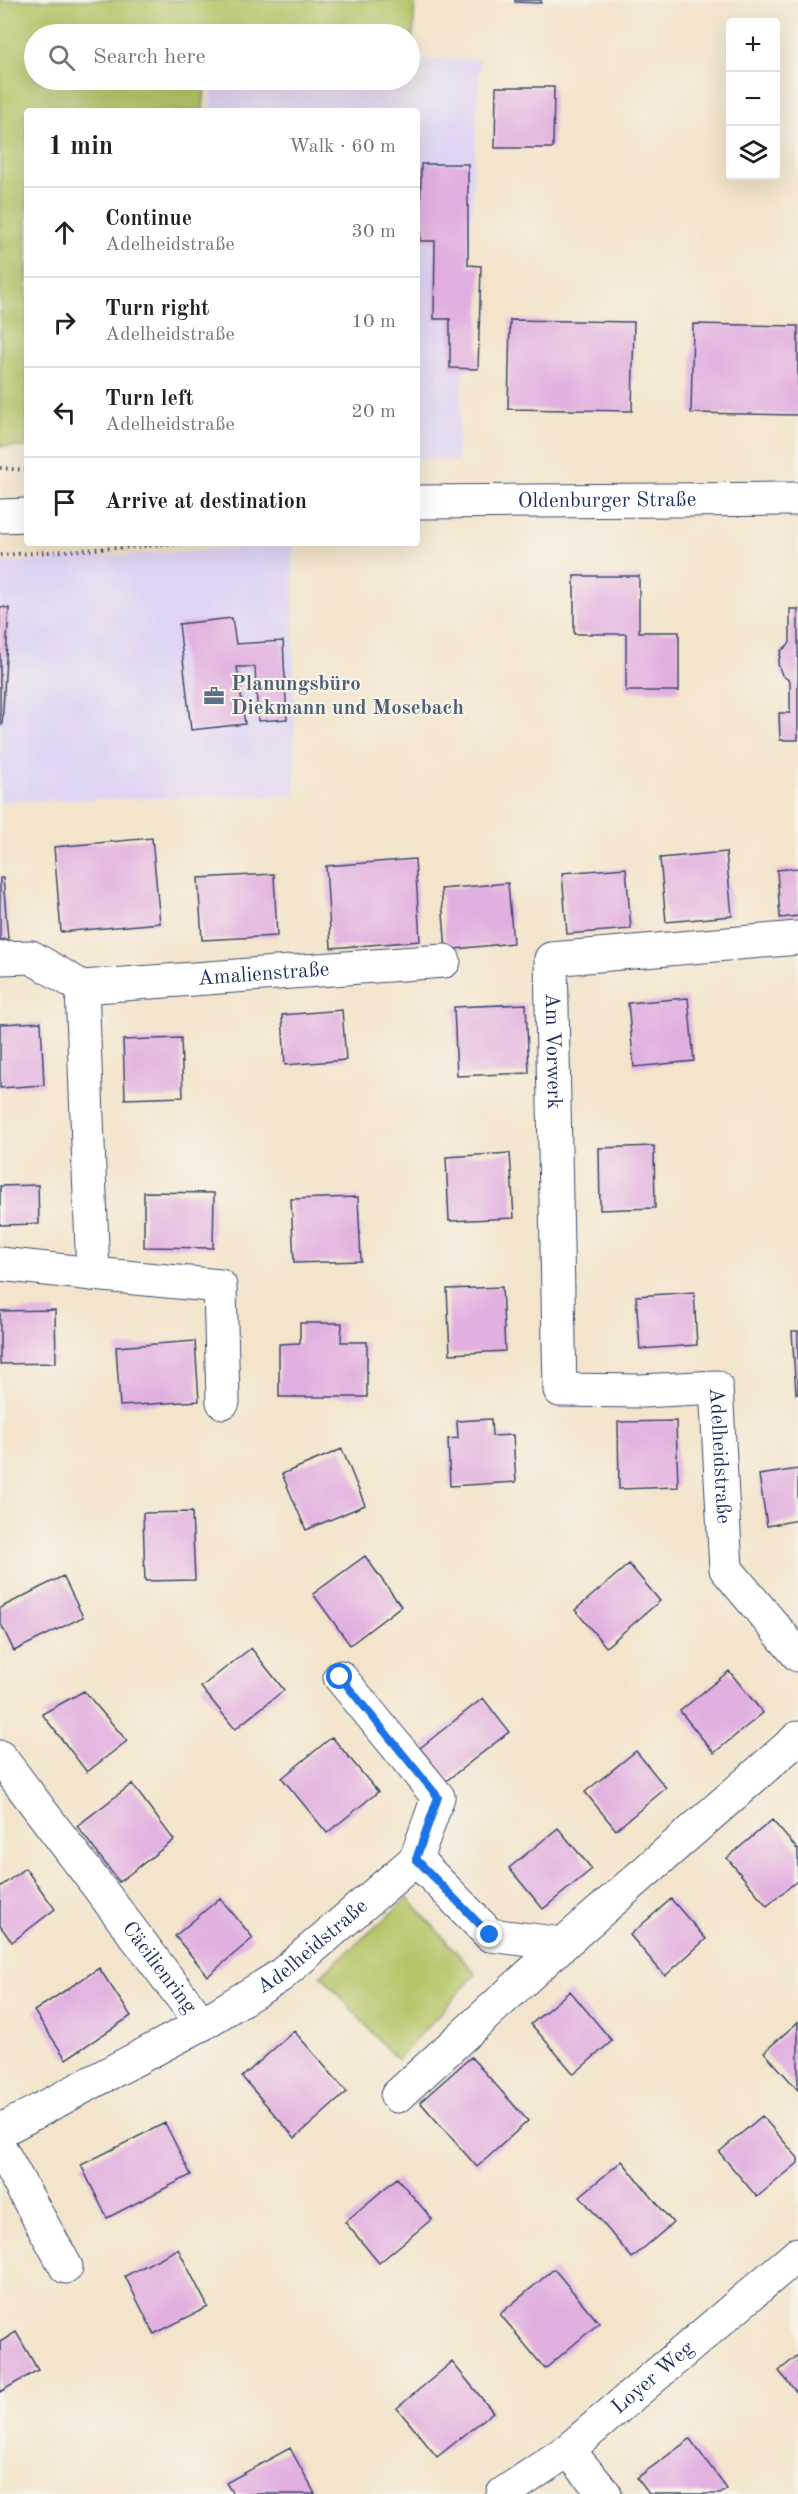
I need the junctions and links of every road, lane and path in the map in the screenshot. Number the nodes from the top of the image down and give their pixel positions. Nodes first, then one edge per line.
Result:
1 (0, 468) edge
2 (24, 470) edge
3 (798, 499) edge
4 (420, 502) edge
5 (24, 515) edge
6 (0, 516) edge
7 (146, 546) edge
8 (0, 555) edge
9 (798, 938) edge
10 (0, 958) edge
11 (444, 962) dead end
12 (82, 987) junction
13 (0, 1264) edge
14 (93, 1274) junction
15 (560, 1390) joint
16 (223, 1402) dead end
17 (798, 1655) edge
18 (340, 1677) dead end
19 (798, 1738) edge
20 (0, 1757) edge
21 (416, 1859) junction
22 (563, 1944) junction
23 (202, 2024) junction
24 (397, 2096) dead end
25 (0, 2132) edge
26 (0, 2148) edge
27 (798, 2254) edge
28 (66, 2267) dead end
29 (568, 2450) junction
30 (503, 2494) edge
31 (605, 2494) edge

1 - 2 path
3 - 4 street, Oldenburger Straße
5 - 6 street
7 - 8 path
9 - 15 street, Am Vorwerk
10 - 12 street
11 - 12 street, Amalienstraße
12 - 14 street
13 - 14 street
14 - 16 street
15 - 17 street, Adelheidstraße
18 - 21 street, Adelheidstraße
19 - 22 street
20 - 23 street, Cäcilienring
21 - 22 street
21 - 23 street, Adelheidstraße
22 - 24 street
23 - 25 street, Cäcilienring
26 - 28 street
27 - 29 street, Loyer Weg
29 - 30 street, Loyer Weg
29 - 31 street

